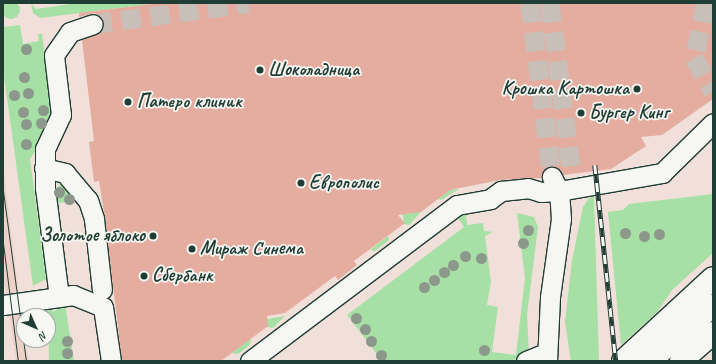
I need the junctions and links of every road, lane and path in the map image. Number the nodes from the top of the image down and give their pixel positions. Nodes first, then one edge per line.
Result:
1 (93, 24) tunnel mouth
2 (713, 123) edge
3 (44, 168) junction
4 (572, 174) dead end
5 (551, 187) junction
6 (713, 278) edge
7 (102, 290) dead end
8 (59, 297) junction
9 (3, 305) edge
10 (713, 305) edge
11 (713, 333) edge
12 (550, 358) edge
13 (111, 361) edge
14 (250, 361) edge
15 (526, 361) edge
16 (623, 361) edge
17 (650, 361) edge
18 (680, 361) edge

1 - 3 lane
2 - 5 lane
3 - 7 lane
3 - 8 lane
4 - 5 lane
5 - 12 lane
5 - 14 lane
6 - 16 main road
8 - 9 lane
8 - 13 lane
10 - 17 main road
11 - 18 main road
12 - 15 lane

